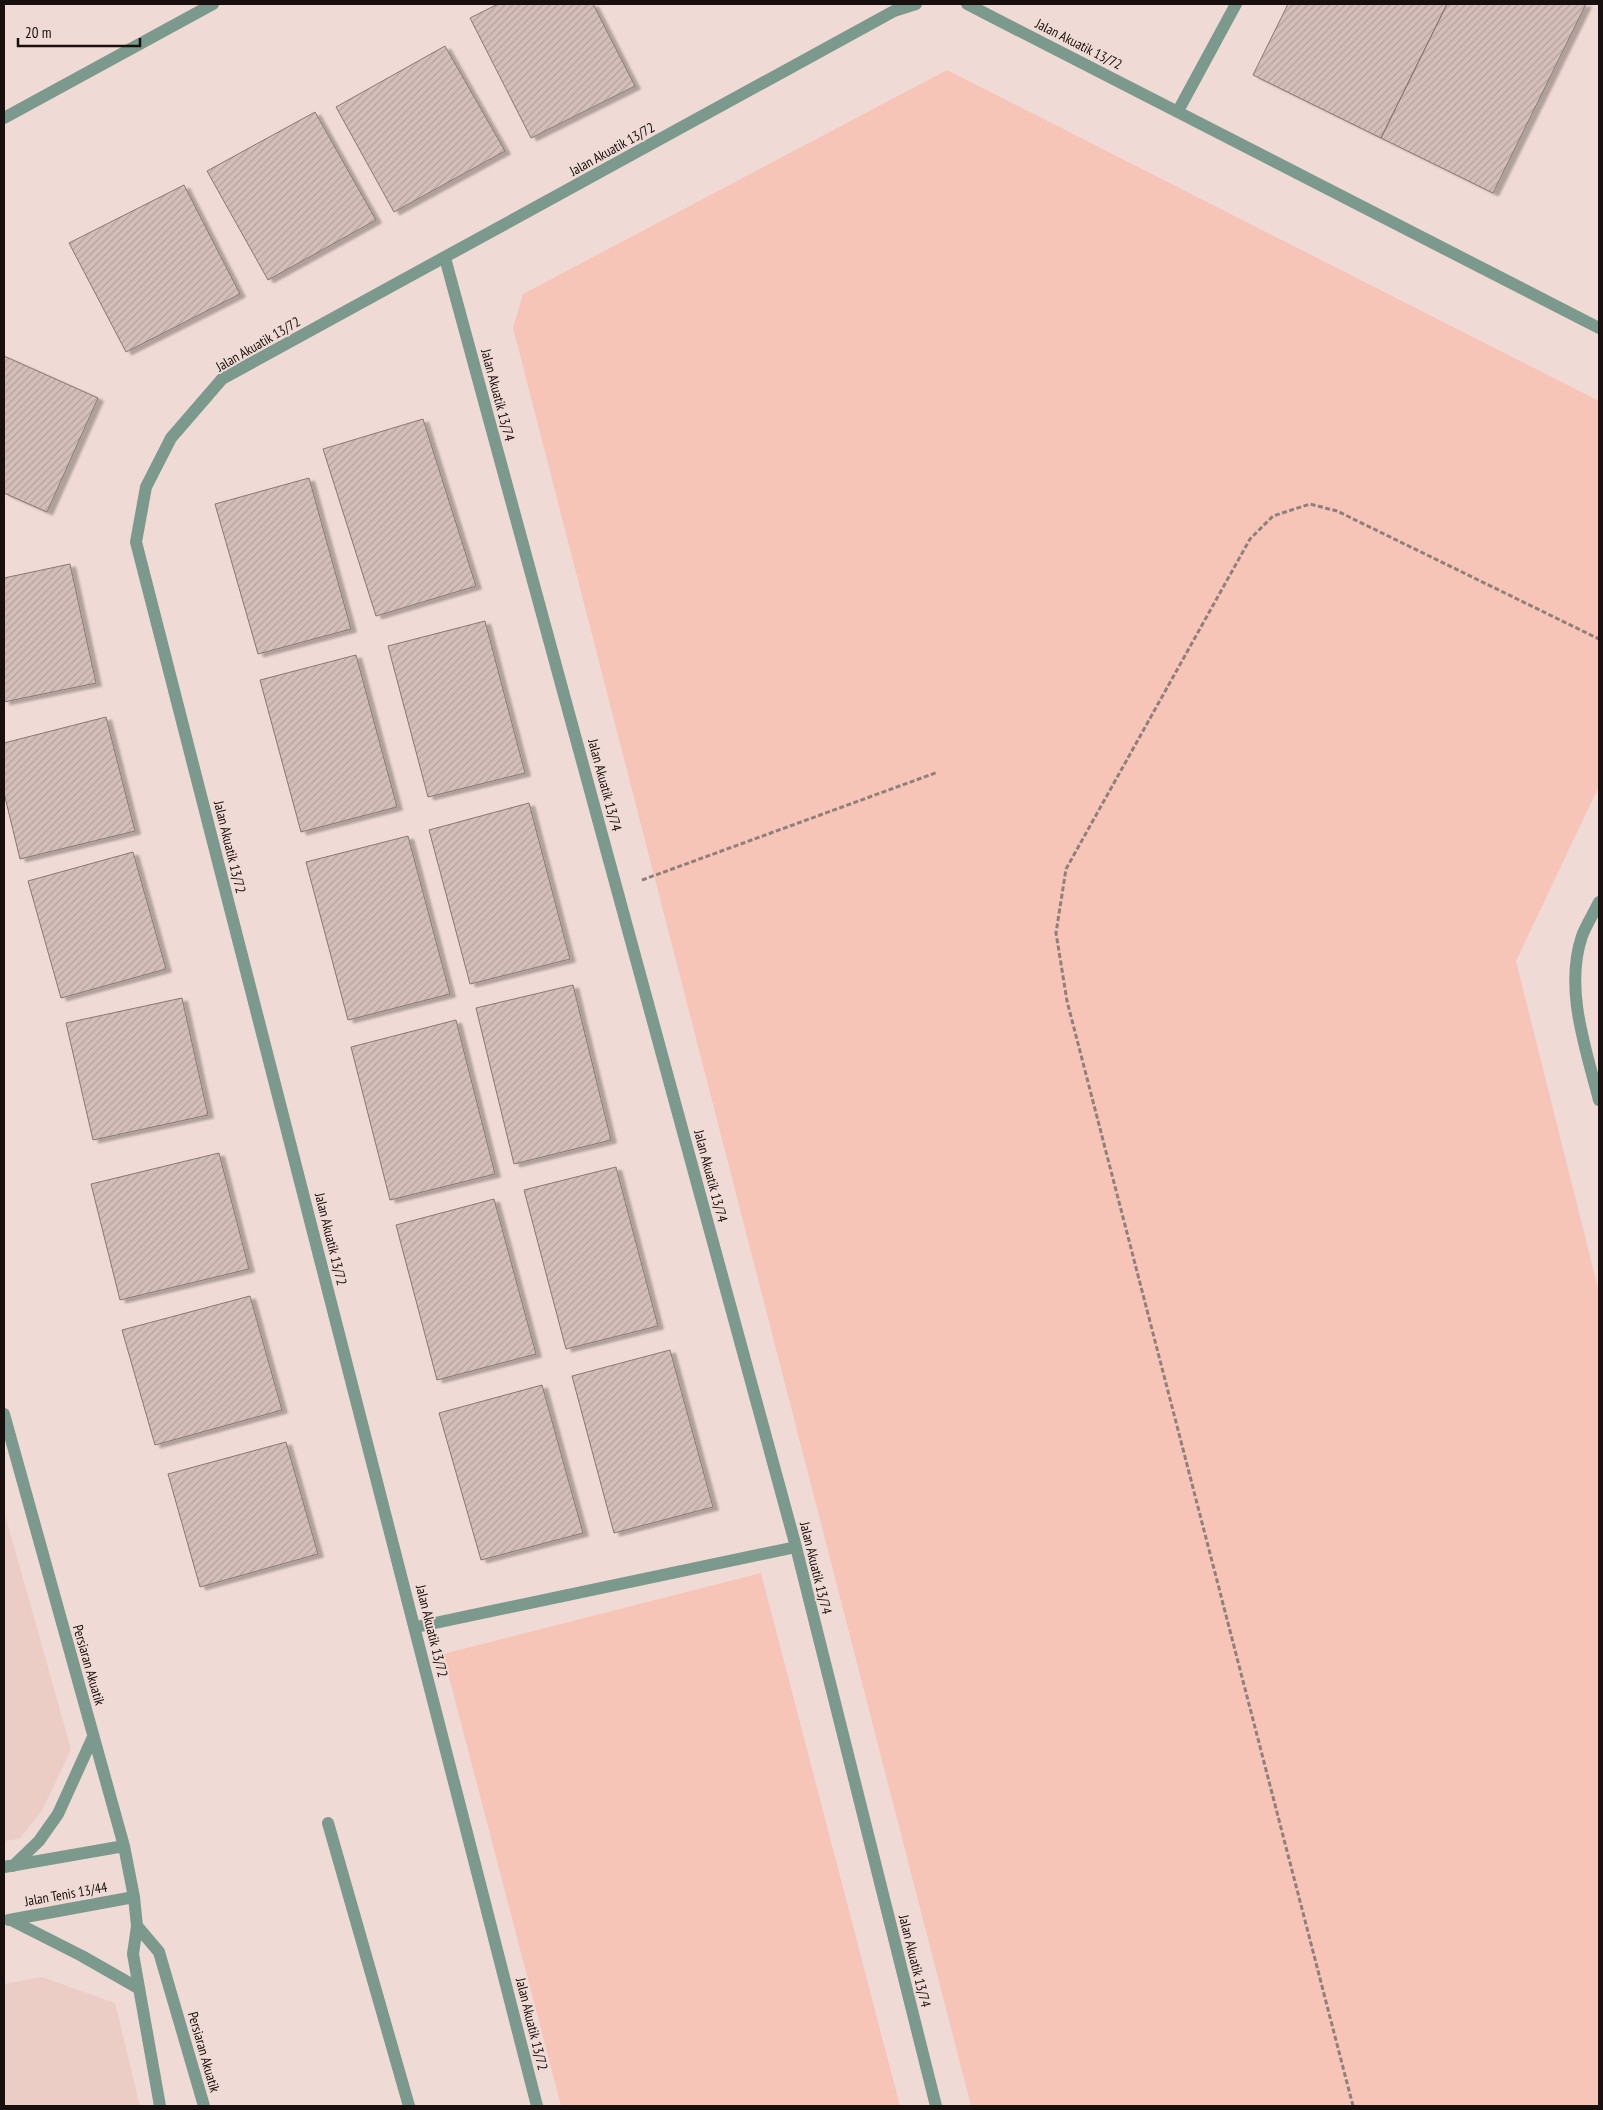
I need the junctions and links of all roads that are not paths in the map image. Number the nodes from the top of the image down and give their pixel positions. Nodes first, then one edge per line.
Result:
1 (213, 4) edge
2 (916, 4) edge
3 (967, 4) edge
4 (1236, 4) edge
5 (1178, 112) junction
6 (4, 118) edge
7 (445, 258) junction
8 (1599, 328) edge
9 (1599, 902) edge
10 (1599, 1100) edge
11 (4, 1414) edge
12 (796, 1547) junction
13 (416, 1627) junction
14 (93, 1737) junction
15 (328, 1824) dead end
16 (124, 1846) junction
17 (8, 1867) edge
18 (134, 1897) junction
19 (7, 1920) edge
20 (137, 1926) junction
21 (138, 1988) junction
22 (160, 2106) edge
23 (204, 2106) edge
24 (408, 2106) edge
25 (538, 2106) edge
26 (936, 2106) edge

1 - 6 street
2 - 7 street, Jalan Akuatik 13/72
3 - 5 street, Jalan Akuatik 13/72
4 - 5 street
5 - 8 street, Jalan Akuatik 13/72
7 - 12 street, Jalan Akuatik 13/74
7 - 13 street, Jalan Akuatik 13/72
9 - 10 street
11 - 14 street, Persiaran Akuatik
12 - 13 street
12 - 26 street, Jalan Akuatik 13/74
13 - 25 street, Jalan Akuatik 13/72
14 - 16 street, Persiaran Akuatik
14 - 17 street
15 - 24 street
16 - 17 street
16 - 18 street, Persiaran Akuatik
18 - 19 street, Jalan Tenis 13/44
18 - 20 street, Persiaran Akuatik
19 - 21 street
20 - 21 street, Persiaran Akuatik
20 - 23 street, Persiaran Akuatik
21 - 22 street, Persiaran Akuatik

